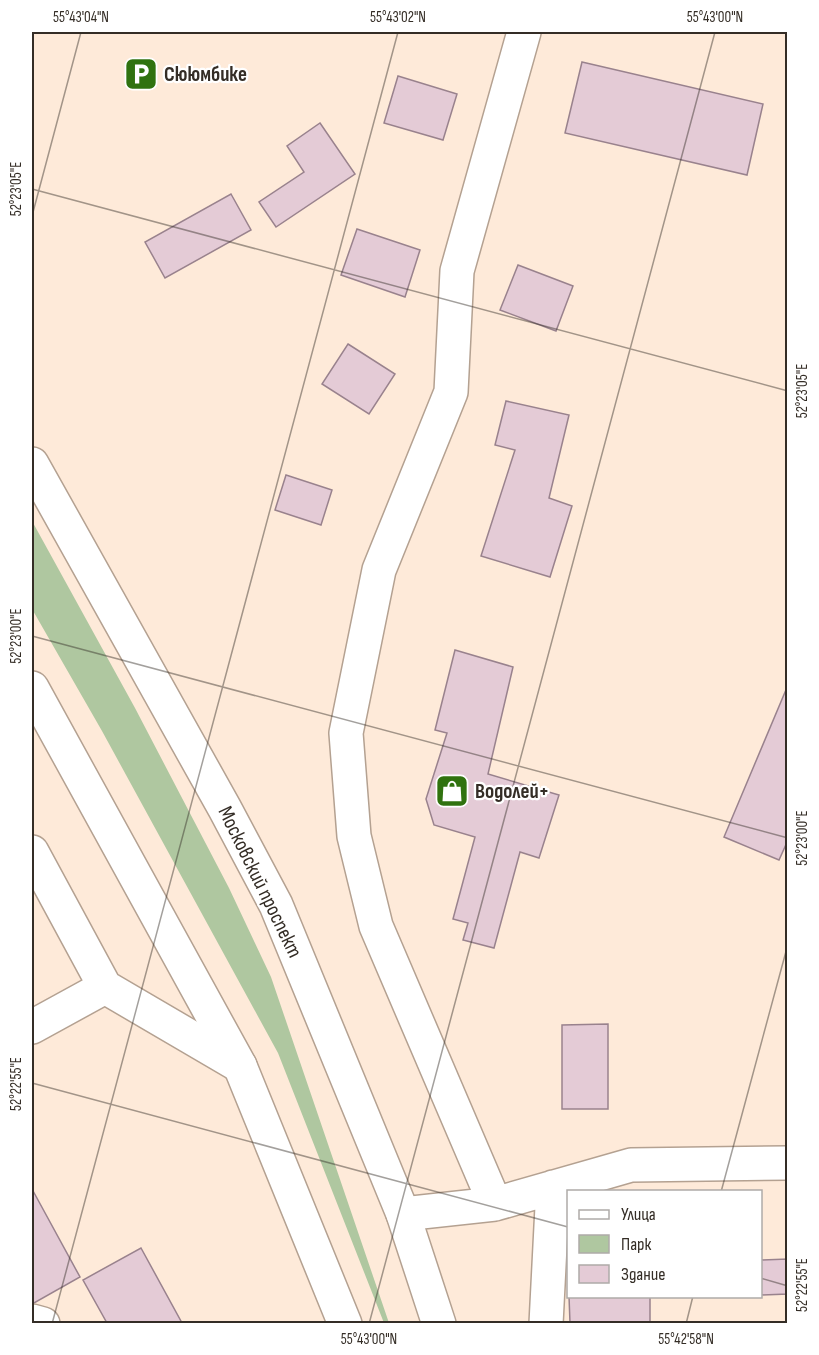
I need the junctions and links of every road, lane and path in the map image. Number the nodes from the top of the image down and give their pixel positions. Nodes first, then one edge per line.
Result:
1 (524, 32) edge
2 (32, 464) edge
3 (32, 688) edge
4 (32, 852) edge
5 (105, 987) junction
6 (32, 1026) edge
7 (240, 1066) junction
8 (788, 1163) edge
9 (553, 1187) junction
10 (495, 1204) junction
11 (404, 1215) junction
12 (32, 1321) edge
13 (43, 1323) edge
14 (345, 1323) edge
15 (440, 1323) edge
16 (546, 1323) edge

1 - 10 street
2 - 11 street, Московский проспект
3 - 7 street
4 - 5 street
5 - 6 street
5 - 7 street
7 - 14 street
8 - 9 street
9 - 10 street
9 - 16 street
10 - 11 street
11 - 15 street, Московский проспект
12 - 13 street

